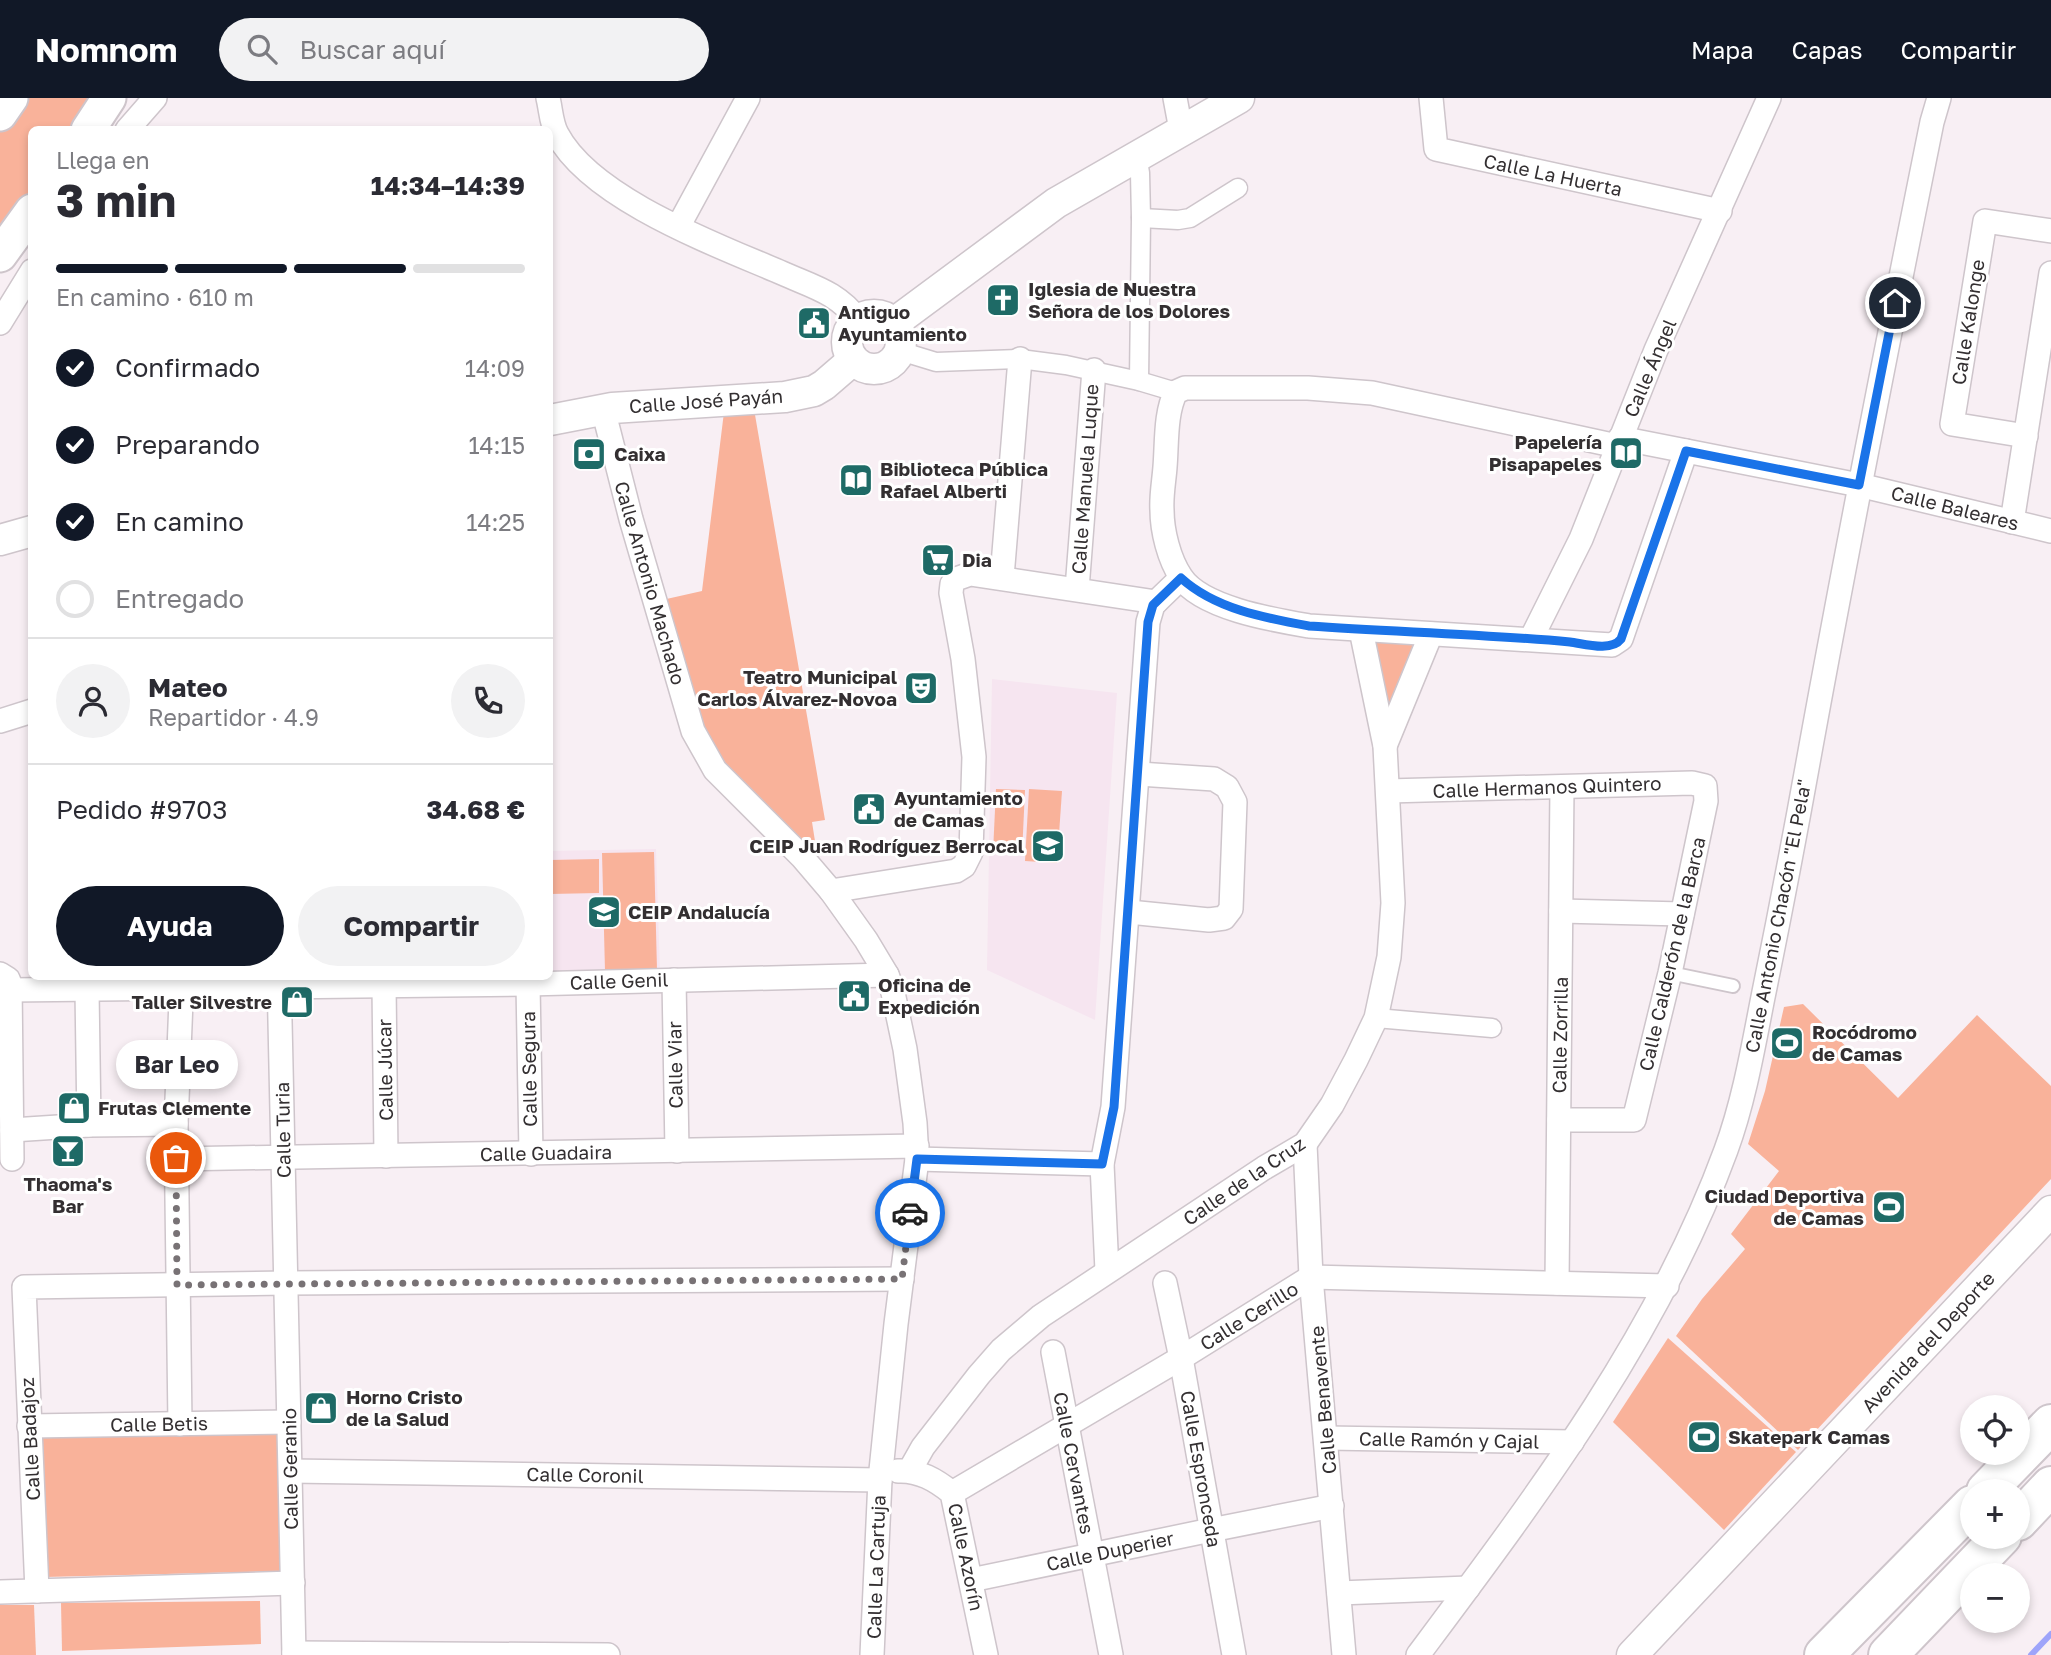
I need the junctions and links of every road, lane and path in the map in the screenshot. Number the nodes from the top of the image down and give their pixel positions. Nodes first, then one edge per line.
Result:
1 (11, 98) edge
2 (109, 98) edge
3 (155, 98) edge
4 (548, 98) edge
5 (748, 98) edge
6 (1175, 98) edge
7 (1239, 98) edge
8 (1431, 98) edge
9 (1769, 98) edge
10 (1939, 98) edge
11 (0, 114) edge
12 (91, 126) edge
13 (130, 126) edge
14 (1181, 130) junction
15 (1138, 155) junction
16 (1238, 188) dead end
17 (1720, 211) junction
18 (28, 217) edge
19 (1142, 218) junction
20 (678, 227) junction
21 (2051, 231) edge
22 (0, 256) edge
23 (2051, 273) edge
24 (28, 278) edge
25 (858, 320) junction
26 (0, 323) edge
27 (897, 337) junction
28 (1020, 359) junction
29 (853, 360) junction
30 (1094, 370) junction
31 (1139, 381) junction
32 (1176, 392) junction
33 (603, 409) junction
34 (553, 419) edge
35 (2026, 436) junction
36 (1619, 442) junction
37 (1686, 451) junction
38 (1859, 485) junction
39 (2012, 522) junction
40 (2051, 531) edge
41 (28, 532) edge
42 (0, 540) edge
43 (1002, 578) junction
44 (1181, 578) junction
45 (1077, 589) junction
46 (1156, 602) junction
47 (1361, 629) junction
48 (1431, 634) junction
49 (1531, 639) junction
50 (28, 711) edge
51 (0, 721) edge
52 (1385, 746) junction
53 (1139, 774) junction
54 (1705, 786) joint
55 (1562, 787) junction
56 (1388, 791) junction
57 (831, 891) junction
58 (1561, 911) junction
59 (1129, 912) junction
60 (1682, 915) junction
61 (1670, 973) junction
62 (887, 975) junction
63 (674, 980) junction
64 (279, 981) edge
65 (5, 982) edge
66 (182, 983) edge
67 (528, 984) junction
68 (384, 985) junction
69 (1732, 986) dead end
70 (87, 990) junction
71 (1376, 1018) junction
72 (1492, 1028) dead end
73 (5, 1050) edge
74 (1559, 1121) junction
75 (176, 1124) junction
76 (89, 1125) junction
77 (12, 1129) junction
78 (1305, 1144) junction
79 (677, 1151) junction
80 (917, 1153) junction
81 (531, 1154) junction
82 (386, 1156) junction
83 (284, 1157) junction
84 (176, 1158) junction
85 (12, 1159) dead end
86 (1102, 1164) junction
87 (2051, 1211) edge
88 (1107, 1271) junction
89 (1311, 1277) junction
90 (902, 1279) junction
91 (287, 1283) junction
92 (1165, 1283) dead end
93 (1557, 1283) junction
94 (177, 1285) junction
95 (1667, 1286) junction
96 (1053, 1352) dead end
97 (1181, 1358) junction
98 (289, 1422) junction
99 (180, 1424) junction
100 (2051, 1424) edge
101 (1067, 1425) junction
102 (29, 1426) junction
103 (1326, 1438) junction
104 (1572, 1442) junction
105 (910, 1470) junction
106 (290, 1471) junction
107 (880, 1476) junction
108 (1998, 1479) edge
109 (2051, 1486) edge
110 (952, 1493) junction
111 (1332, 1506) junction
112 (2030, 1508) edge
113 (1960, 1517) edge
114 (1211, 1530) junction
115 (1990, 1549) edge
116 (1091, 1555) junction
117 (971, 1580) junction
118 (293, 1583) junction
119 (1468, 1588) junction
120 (37, 1591) junction
121 (0, 1592) edge
122 (1339, 1593) junction
123 (294, 1654) edge
124 (608, 1655) edge
125 (872, 1655) edge
126 (986, 1655) edge
127 (1111, 1655) edge
128 (1234, 1655) edge
129 (1344, 1655) edge
130 (1418, 1655) edge
131 (1632, 1655) edge
132 (1824, 1655) edge
133 (1888, 1655) edge

1 - 11 main road
2 - 12 main road
3 - 13 street
4 - 20 street
5 - 20 street
6 - 14 street
7 - 14 street
8 - 17 street, Calle La Huerta
9 - 17 street, Calle Ángel
10 - 38 street, Calle Antonio Chacón "El Pela"
14 - 15 street
15 - 19 street
15 - 27 street
16 - 19 street
17 - 36 street, Calle Ángel
18 - 22 main road
19 - 31 street
20 - 25 street
21 - 35 street, Calle Kalonge
23 - 35 street
24 - 26 street
25 - 27 street
25 - 29 street
27 - 28 street
27 - 29 street
28 - 30 street
28 - 43 street
29 - 33 street, Calle José Payán
30 - 31 street
30 - 45 street, Calle Manuela Luque
31 - 32 street
32 - 36 street, Calle Baleares
32 - 44 street
33 - 34 street, Calle José Payán
33 - 57 street, Calle Antonio Machado
35 - 39 street
36 - 37 street, Calle Baleares
36 - 49 street, Calle Ángel
37 - 38 street, Calle Baleares
37 - 49 street
38 - 39 street, Calle Baleares
38 - 95 street, Calle Antonio Chacón "El Pela"
39 - 40 street, Calle Baleares
41 - 42 street
43 - 45 street
43 - 57 street
44 - 46 street
44 - 47 street
45 - 46 street
46 - 53 street
47 - 48 street
47 - 52 street, Calle de la Cruz
48 - 49 street
48 - 52 street, Calle de la Cruz
50 - 51 street
52 - 56 street, Calle de la Cruz
53 - 59 street
53 - 59 street
54 - 55 street, Calle Hermanos Quintero
54 - 60 street, Calle Calderón de la Barca
55 - 56 street, Calle Hermanos Quintero
55 - 58 street, Calle Zorrilla
56 - 71 street, Calle de la Cruz
57 - 62 street, Calle Antonio Machado
58 - 60 street
58 - 74 street, Calle Zorrilla
59 - 86 street
60 - 61 street, Calle Calderón de la Barca
61 - 69 lane
61 - 74 street, Calle Calderón de la Barca
62 - 63 street, Calle Genil
62 - 80 street, Calle Antonio Machado
63 - 67 street, Calle Genil
63 - 79 street, Calle Viar
64 - 66 street, Calle Genil
64 - 68 street, Calle Genil
64 - 83 street, Calle Turia
65 - 70 street, Calle Genil
65 - 73 street
66 - 70 street, Calle Genil
66 - 75 street
67 - 68 street, Calle Genil
67 - 81 street, Calle Segura
68 - 82 street, Calle Júcar
70 - 76 street
71 - 72 street
71 - 78 street, Calle de la Cruz
73 - 77 street
74 - 93 street, Calle Zorrilla
75 - 76 street
75 - 84 street
76 - 77 street
77 - 85 street
78 - 88 street, Calle de la Cruz
78 - 89 street, Calle Benavente
79 - 80 street, Calle Guadaira
79 - 81 street, Calle Guadaira
80 - 86 street, Calle Guadaira
80 - 90 street, Calle Antonio Machado
81 - 82 street, Calle Guadaira
82 - 83 street, Calle Guadaira
83 - 84 street, Calle Guadaira
83 - 91 street, Calle Turia
84 - 94 street
86 - 88 street
87 - 131 street, Avenida del Deporte
88 - 105 street, Calle de la Cruz
89 - 93 street, Calle Cerillo
89 - 97 street, Calle Cerillo
89 - 103 street, Calle Benavente
90 - 91 street
90 - 107 street, Calle Antonio Machado
91 - 94 street
91 - 98 street, Calle Geranio
92 - 97 street, Calle Espronceda
93 - 95 street, Calle Cerillo
94 - 99 street
94 - 102 street, Calle Badajoz
95 - 104 street, Calle Antonio Chacón "El Pela"
96 - 101 street, Calle Cervantes
97 - 101 street, Calle Cerillo
97 - 114 street, Calle Espronceda
98 - 99 street, Calle Betis
98 - 106 street, Calle Geranio
99 - 102 street, Calle Betis
100 - 108 highway
101 - 110 street, Calle Cerillo
101 - 116 street, Calle Cervantes
102 - 120 street, Calle Badajoz
103 - 104 street, Calle Ramón y Cajal
103 - 111 street, Calle Benavente
104 - 119 street, Calle Antonio Chacón "El Pela"
105 - 107 street, Calle Azorín
105 - 110 street, Calle Azorín
106 - 107 street, Calle Coronil
106 - 118 street, Calle Geranio
107 - 125 street, Calle La Cartuja
109 - 112 highway
110 - 117 street, Calle Azorín
111 - 114 street, Calle Duperier
111 - 122 street, Calle Benavente
113 - 132 highway
114 - 116 street, Calle Duperier
114 - 128 street, Calle Espronceda
115 - 133 highway
116 - 117 street, Calle Duperier
116 - 127 street, Calle Cervantes
117 - 126 street, Calle Azorín
118 - 120 street
118 - 123 street, Calle Geranio
119 - 122 street
119 - 130 street, Calle Antonio Chacón "El Pela"
120 - 121 street
122 - 129 street, Calle Benavente
123 - 124 street

